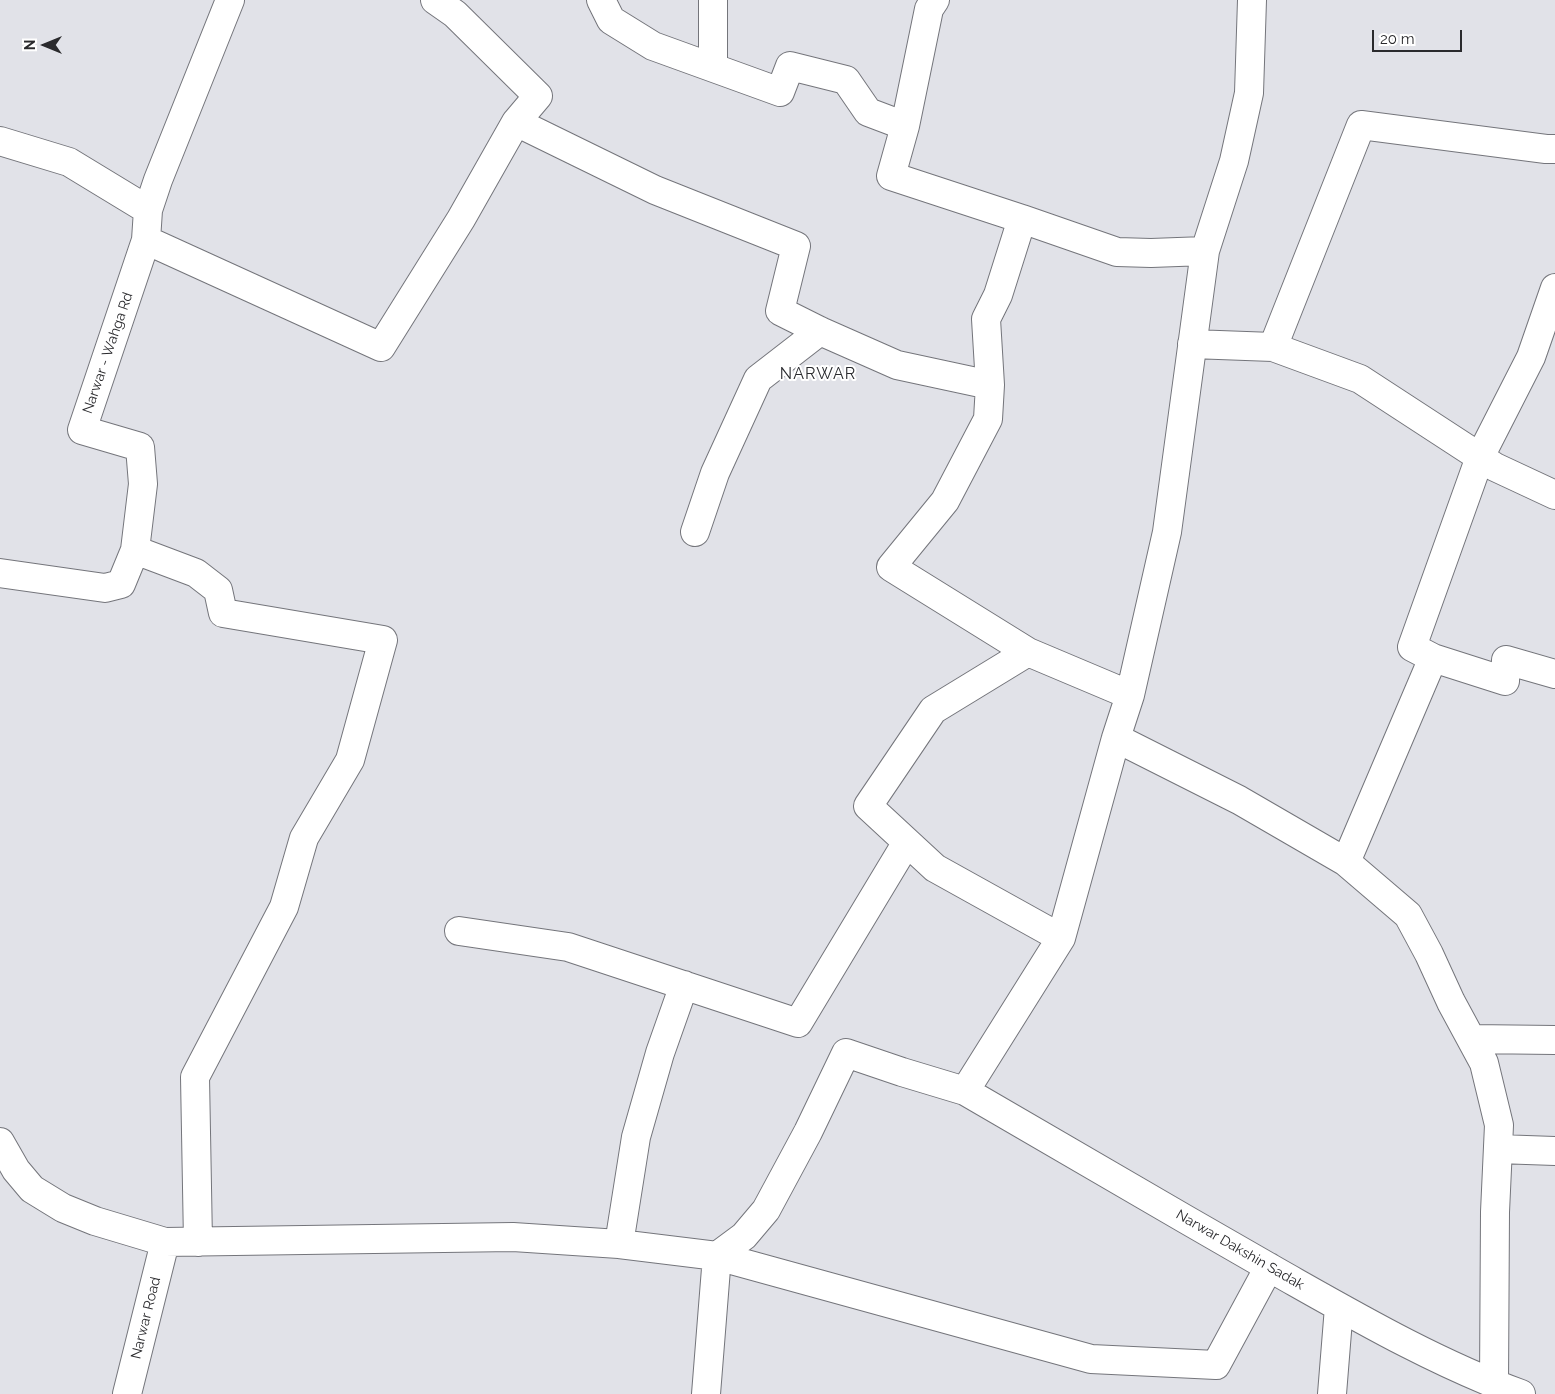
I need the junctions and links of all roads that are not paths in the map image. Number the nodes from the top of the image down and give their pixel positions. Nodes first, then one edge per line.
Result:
1 (230, 0) edge
2 (435, 0) edge
3 (601, 0) edge
4 (713, 0) edge
5 (935, 0) edge
6 (1252, 0) edge
7 (713, 68) junction
8 (516, 122) junction
9 (905, 126) junction
10 (0, 141) edge
11 (1555, 149) edge
12 (148, 210) junction
13 (1022, 220) junction
14 (146, 240) junction
15 (1205, 251) junction
16 (1555, 288) edge
17 (820, 331) junction
18 (1192, 344) junction
19 (1272, 347) junction
20 (990, 385) junction
21 (1480, 457) junction
22 (1555, 495) edge
23 (695, 532) dead end
24 (135, 550) junction
25 (0, 573) edge
26 (1028, 652) junction
27 (1433, 658) junction
28 (1555, 674) edge
29 (1130, 695) junction
30 (1116, 738) junction
31 (907, 842) junction
32 (1346, 862) junction
33 (459, 931) dead end
34 (1061, 938) junction
35 (684, 985) junction
36 (1472, 1039) junction
37 (1555, 1040) edge
38 (965, 1091) junction
39 (0, 1142) edge
40 (1498, 1148) junction
41 (1555, 1151) edge
42 (165, 1242) junction
43 (198, 1242) junction
44 (619, 1244) junction
45 (716, 1256) junction
46 (1268, 1267) junction
47 (1339, 1307) junction
48 (1494, 1384) junction
49 (127, 1394) edge
50 (706, 1394) edge
51 (1332, 1394) edge
52 (1521, 1394) edge

1 - 12 street, Narwar - Wahga Rd
2 - 8 street
3 - 7 street
4 - 7 street
5 - 9 street
6 - 15 street
7 - 9 street
8 - 14 street
8 - 17 street
9 - 13 street
10 - 12 street
11 - 19 street
12 - 14 street, Narwar - Wahga Rd
13 - 15 street
13 - 20 street
14 - 24 street, Narwar - Wahga Rd
15 - 18 street
16 - 21 street
17 - 20 street
17 - 23 street
18 - 19 street
18 - 29 street
19 - 21 street
20 - 26 street
21 - 22 street
21 - 27 street
24 - 25 street, Narwar - Wahga Rd
24 - 43 street
26 - 29 street
26 - 31 street
27 - 28 street
27 - 32 street
29 - 30 street
30 - 32 street
30 - 34 street
31 - 34 street
31 - 35 street
32 - 36 street
33 - 35 street
34 - 38 street
35 - 44 street
36 - 37 street
36 - 40 street
38 - 45 street, Narwar Dakshin Sadak
38 - 46 street, Narwar Dakshin Sadak
39 - 42 street
40 - 41 street
40 - 48 street
42 - 43 street
42 - 49 street, Narwar Road
43 - 44 street
44 - 45 street
45 - 46 street
45 - 50 street
46 - 47 street, Narwar Dakshin Sadak
47 - 48 street, Narwar Dakshin Sadak
47 - 51 street
48 - 52 street, Narwar Dakshin Sadak

